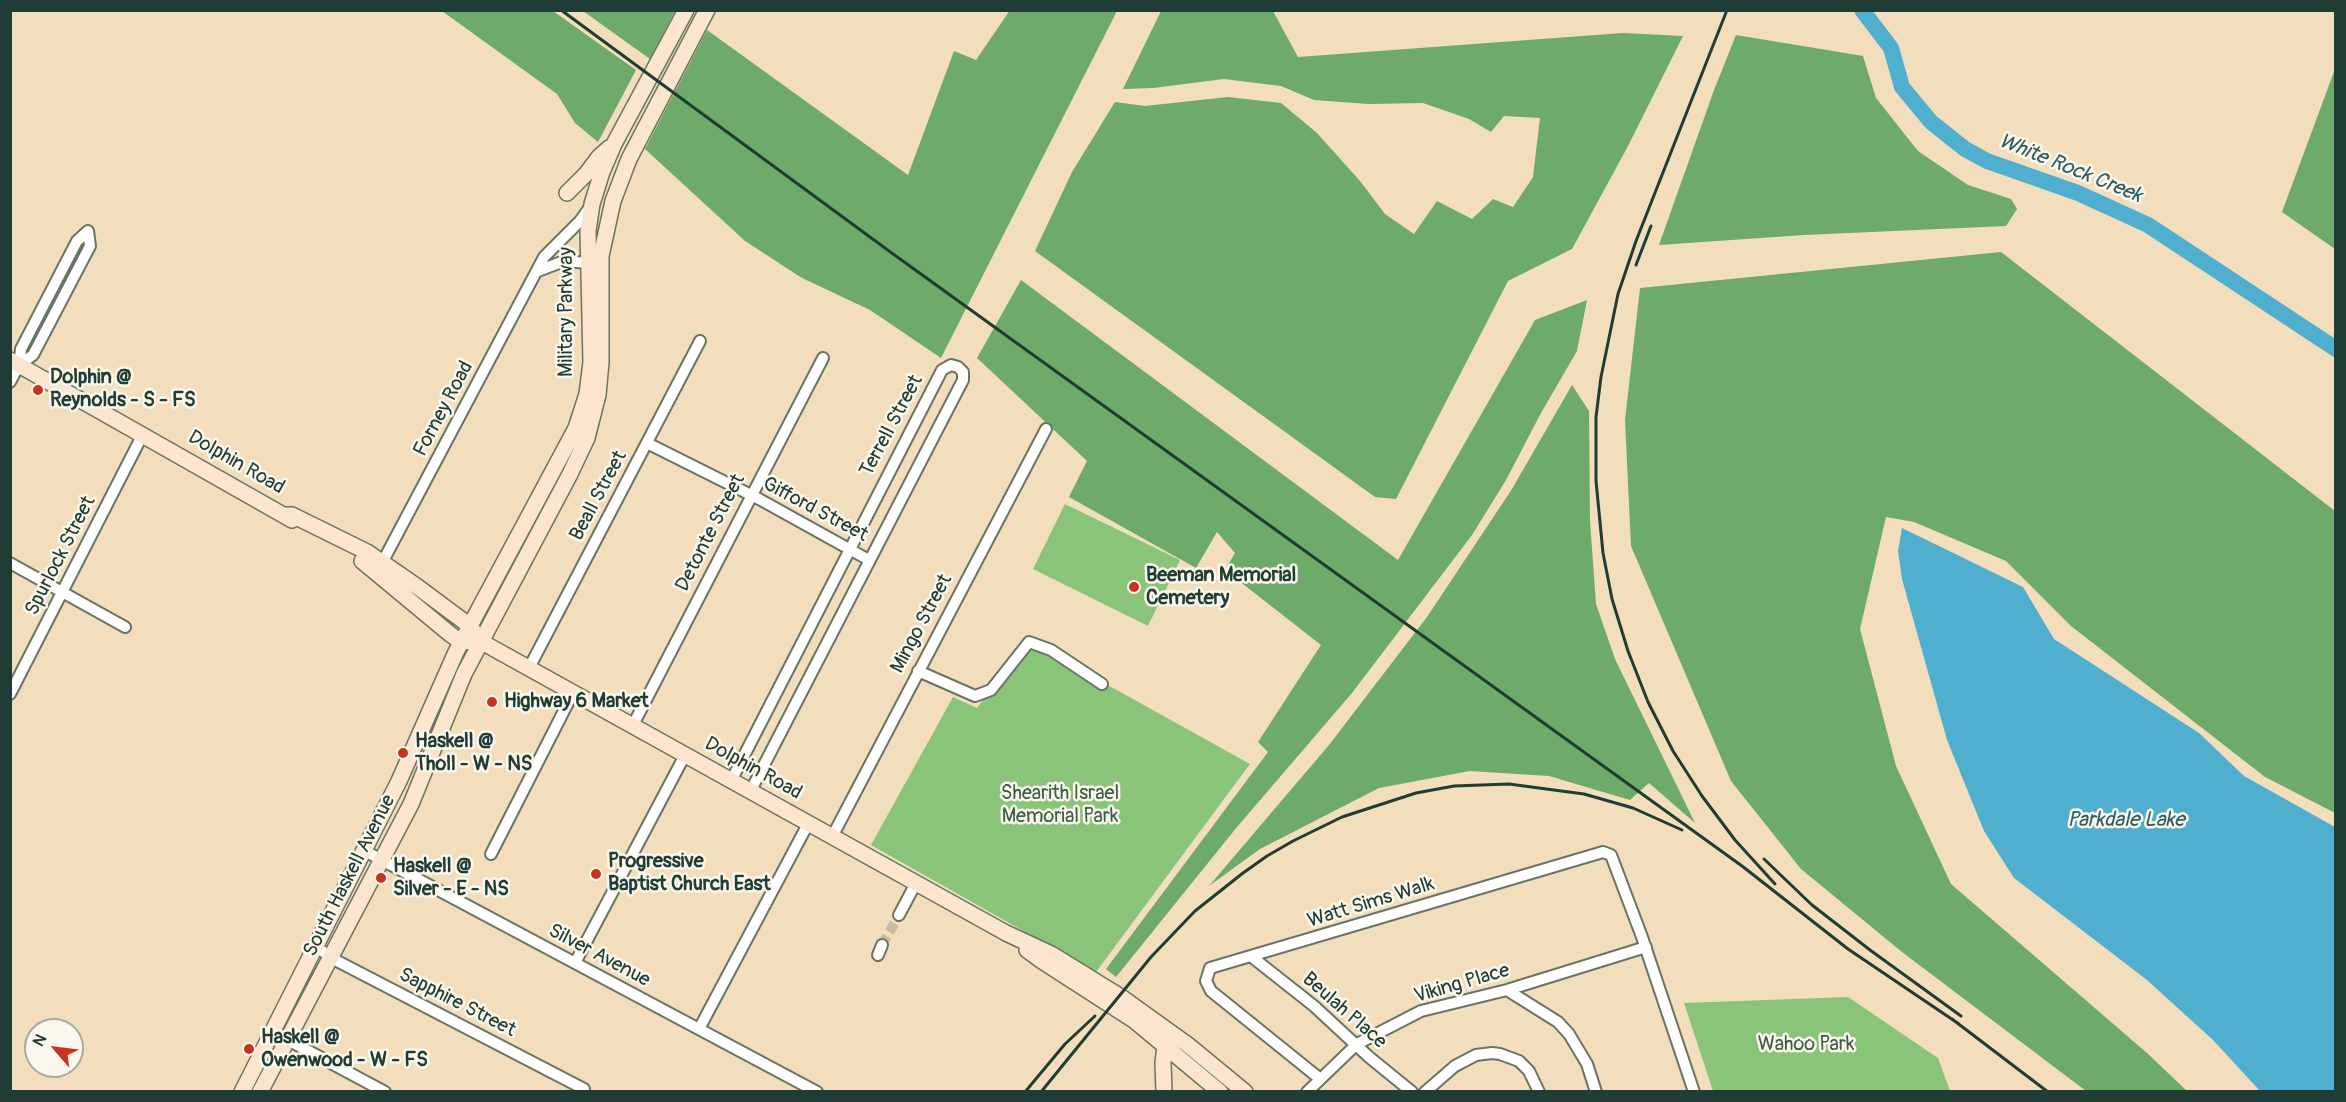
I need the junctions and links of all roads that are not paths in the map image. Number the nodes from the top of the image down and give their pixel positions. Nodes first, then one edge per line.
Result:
1 (686, 10) edge
2 (707, 10) edge
3 (614, 144) junction
4 (567, 193) dead end
5 (592, 204) junction
6 (595, 259) junction
7 (538, 272) junction
8 (700, 341) dead end
9 (823, 358) dead end
10 (15, 363) edge
11 (10, 382) edge
12 (1046, 429) dead end
13 (142, 434) junction
14 (647, 443) junction
15 (751, 495) junction
16 (283, 515) junction
17 (849, 548) junction
18 (869, 560) junction
19 (10, 563) edge
20 (382, 563) junction
21 (64, 592) junction
22 (470, 626) junction
23 (125, 627) dead end
24 (480, 641) junction
25 (461, 642) junction
26 (529, 668) junction
27 (918, 671) junction
28 (1102, 684) dead end
29 (573, 693) junction
30 (10, 694) edge
31 (633, 725) junction
32 (685, 755) junction
33 (399, 781) junction
34 (731, 781) junction
35 (417, 790) junction
36 (750, 792) junction
37 (808, 824) junction
38 (832, 837) junction
39 (365, 851) junction
40 (491, 854) dead end
41 (382, 860) junction
42 (916, 883) junction
43 (899, 915) tunnel mouth
44 (1645, 944) junction
45 (316, 947) junction
46 (332, 957) junction
47 (1252, 957) junction
48 (575, 963) junction
49 (1507, 990) junction
50 (699, 1029) junction
51 (273, 1032) junction
52 (1168, 1039) junction
53 (288, 1040) junction
54 (1357, 1044) junction
55 (1319, 1078) junction
56 (584, 1089) dead end
57 (242, 1092) edge
58 (260, 1092) edge
59 (386, 1092) edge
60 (817, 1092) edge
61 (1164, 1092) edge
62 (1220, 1092) edge
63 (1245, 1092) edge
64 (1307, 1092) edge
65 (1412, 1092) edge
66 (1425, 1092) edge
67 (1539, 1092) edge
68 (1596, 1092) edge
69 (1694, 1092) edge

1 - 3 main road, Military Parkway
2 - 6 main road, Military Parkway
3 - 4 main road
3 - 5 main road, Military Parkway
5 - 6 main road, Military Parkway
5 - 7 street, Forney Road
6 - 7 street
6 - 22 main road, Military Parkway
6 - 24 main road, Military Parkway
7 - 20 street, Forney Road
8 - 14 street, Beall Street
9 - 15 street, Detonte Street
10 - 10 street
10 - 11 street
10 - 13 main road, Dolphin Road
12 - 27 street, Mingo Street
13 - 16 main road, Dolphin Road
13 - 21 street, Spurlock Street
14 - 15 street, Gifford Street
14 - 26 street, Beall Street
15 - 17 street, Gifford Street
15 - 31 street, Detonte Street
16 - 20 main road, Dolphin Road
16 - 25 main road, Dolphin Road
17 - 18 street, Gifford Street
17 - 18 street, Terrell Street
17 - 34 street, Terrell Street
18 - 36 street, Terrell Street
19 - 21 street
20 - 22 main road, Dolphin Road
21 - 23 street
21 - 30 street, Spurlock Street
22 - 24 main road, Dolphin Road
22 - 25 main road, Military Parkway
24 - 25 main road
24 - 26 main road, Dolphin Road
24 - 35 main road, South Haskell Avenue
25 - 33 main road, South Haskell Avenue
26 - 29 main road, Dolphin Road
27 - 28 street
27 - 38 street, Mingo Street
29 - 31 main road, Dolphin Road
29 - 40 street
31 - 32 main road, Dolphin Road
32 - 34 main road, Dolphin Road
32 - 48 street
33 - 35 main road
33 - 39 main road, South Haskell Avenue
34 - 36 main road, Dolphin Road
35 - 41 main road, South Haskell Avenue
36 - 37 main road, Dolphin Road
37 - 38 main road, Dolphin Road
37 - 50 street
38 - 42 main road, Dolphin Road
39 - 41 street, Silver Avenue
39 - 45 main road, South Haskell Avenue
41 - 46 main road, South Haskell Avenue
41 - 48 street, Silver Avenue
42 - 43 street
42 - 52 main road, Dolphin Road
44 - 47 street, Watt Sims Walk
44 - 49 street, Viking Place
44 - 69 street
45 - 46 street, Sapphire Street
45 - 51 main road, South Haskell Avenue
46 - 53 main road, South Haskell Avenue
46 - 56 street, Sapphire Street
47 - 54 street, Beulah Place
47 - 55 street, Watt Sims Walk
48 - 50 street, Silver Avenue
49 - 54 street, Viking Place
49 - 68 street
50 - 60 street, Silver Avenue
51 - 53 street
51 - 57 main road, South Haskell Avenue
52 - 61 main road
52 - 62 main road
52 - 63 main road
53 - 58 main road, South Haskell Avenue
53 - 59 street
54 - 55 street, Viking Place
54 - 65 street, Beulah Place
55 - 64 street, Viking Place
66 - 67 street

